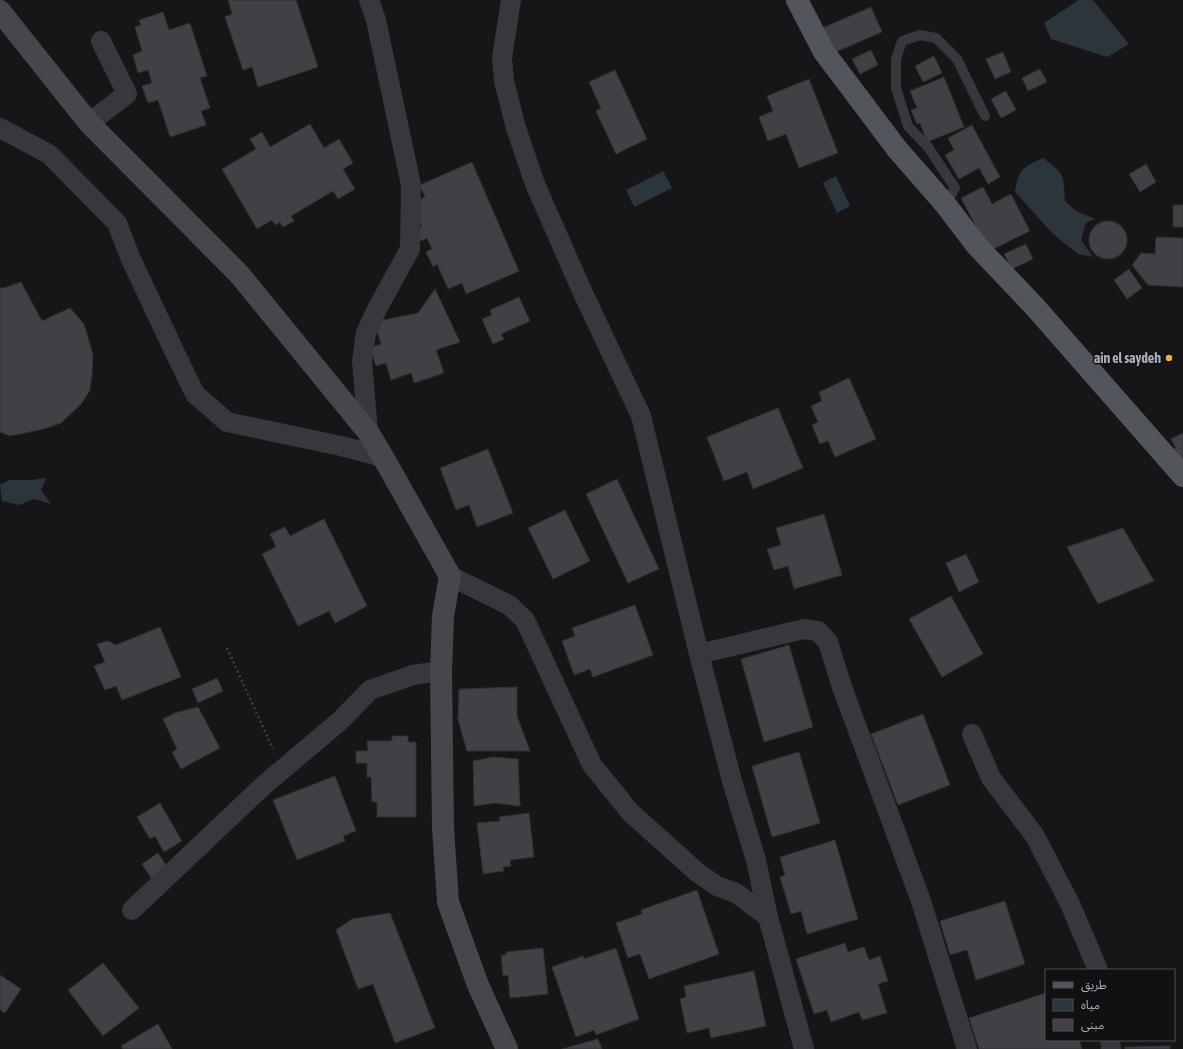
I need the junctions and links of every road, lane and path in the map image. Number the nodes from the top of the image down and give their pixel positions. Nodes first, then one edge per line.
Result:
1 (369, 0) edge
2 (511, 0) edge
3 (797, 0) edge
4 (0, 11) edge
5 (101, 40) dead end
6 (985, 116) dead end
7 (90, 123) junction
8 (0, 128) edge
9 (945, 204) junction
10 (368, 432) junction
11 (383, 457) junction
12 (1183, 476) edge
13 (450, 576) junction
14 (227, 648) dead end
15 (699, 654) junction
16 (441, 671) junction
17 (972, 734) dead end
18 (282, 769) junction
19 (132, 910) dead end
20 (768, 917) junction
21 (1098, 969) edge
22 (507, 1049) edge
23 (804, 1049) edge
24 (967, 1049) edge

1 - 10 street
2 - 15 street
3 - 9 main road
4 - 7 main road
5 - 7 street
6 - 9 lane
7 - 10 main road
8 - 11 street
9 - 12 main road
10 - 11 main road
11 - 13 main road
13 - 16 main road
13 - 20 street
14 - 18 path
15 - 20 street
15 - 24 street
16 - 18 street
16 - 22 main road
17 - 21 street
18 - 19 street
20 - 23 street

